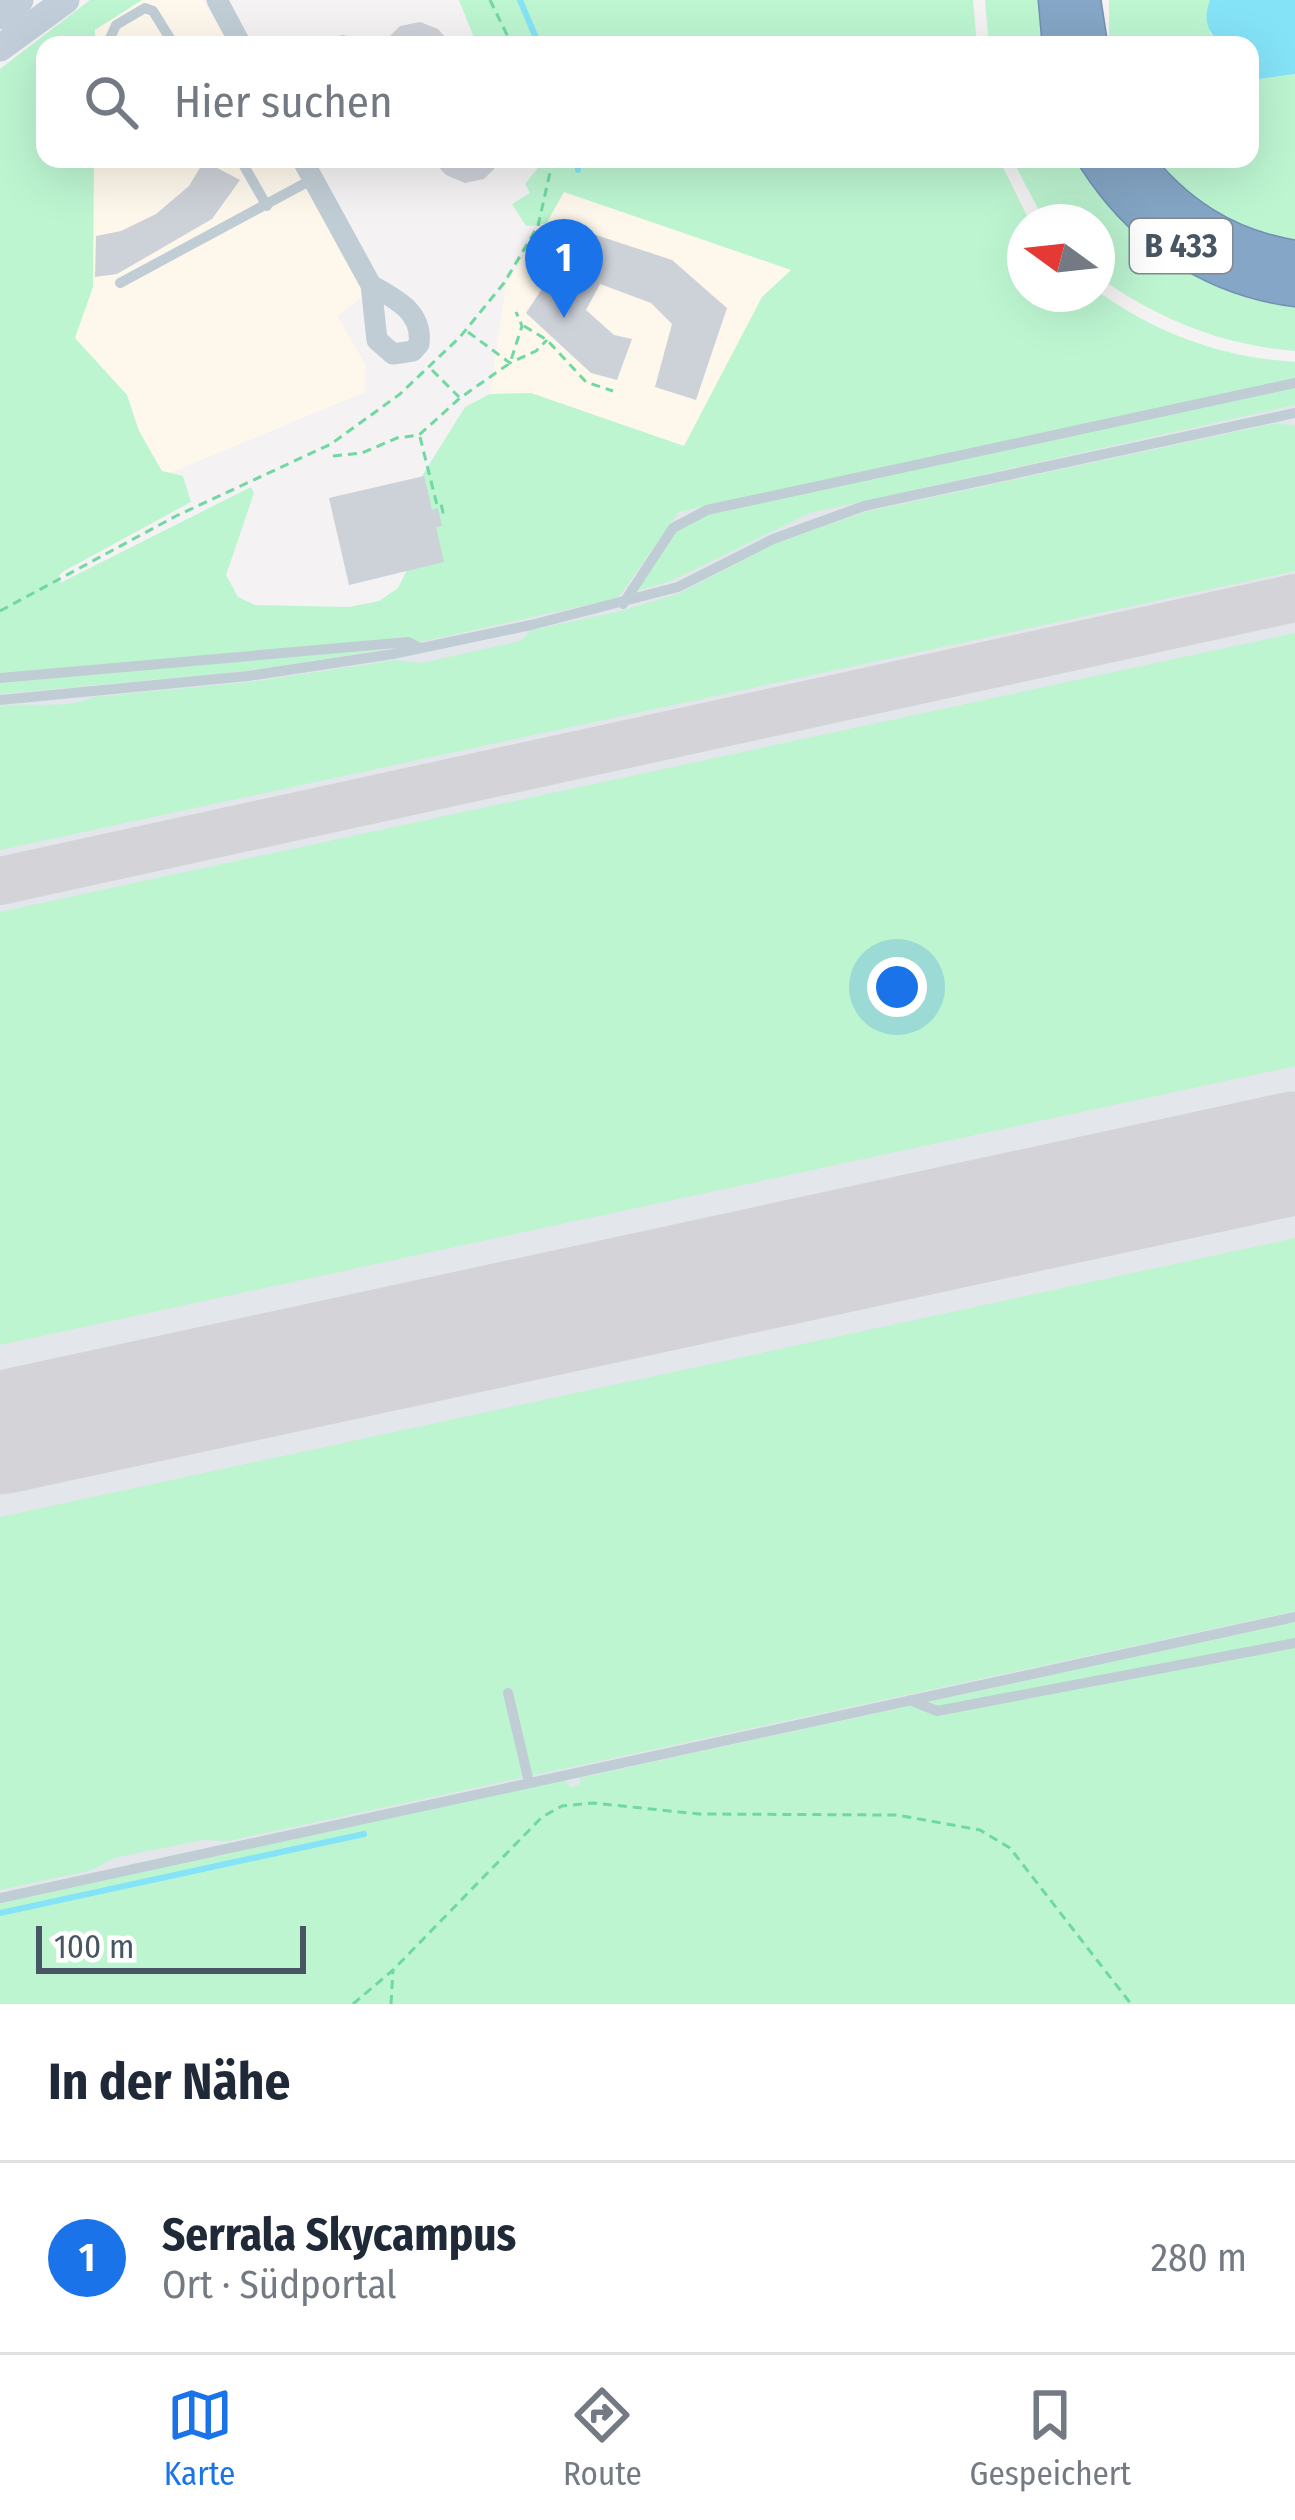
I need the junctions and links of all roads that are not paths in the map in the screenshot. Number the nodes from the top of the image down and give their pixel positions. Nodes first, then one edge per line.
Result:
1 (20, 0) edge
2 (66, 0) edge
3 (218, 0) edge
4 (1057, 0) edge
5 (1082, 0) edge
6 (1099, 0) edge
7 (0, 16) edge
8 (111, 36) edge
9 (168, 36) edge
10 (236, 36) edge
11 (1060, 36) edge
12 (1090, 36) edge
13 (1093, 36) edge
14 (0, 48) edge
15 (245, 168) edge
16 (1104, 168) edge
17 (1140, 168) edge
18 (308, 169) edge
19 (267, 206) junction
20 (1295, 259) edge
21 (120, 283) dead end
22 (371, 284) dead end
23 (1295, 288) edge
24 (1295, 383) edge
25 (1295, 413) edge
26 (622, 604) junction
27 (421, 648) junction
28 (0, 678) edge
29 (0, 700) edge
30 (1295, 1616) edge
31 (1295, 1642) edge
32 (508, 1693) dead end
33 (910, 1700) junction
34 (529, 1782) junction
35 (0, 1898) edge

1 - 7 main road
2 - 14 main road
3 - 10 street
4 - 11 highway
5 - 12 highway
6 - 13 highway
8 - 9 lane
15 - 19 lane
16 - 23 highway, B 433
17 - 20 highway, B 433
18 - 19 lane
18 - 22 street
19 - 21 lane
24 - 26 lane
25 - 26 lane
26 - 27 lane
27 - 28 lane
27 - 29 lane
30 - 33 lane
31 - 33 lane
32 - 34 lane
33 - 34 lane
34 - 35 lane

